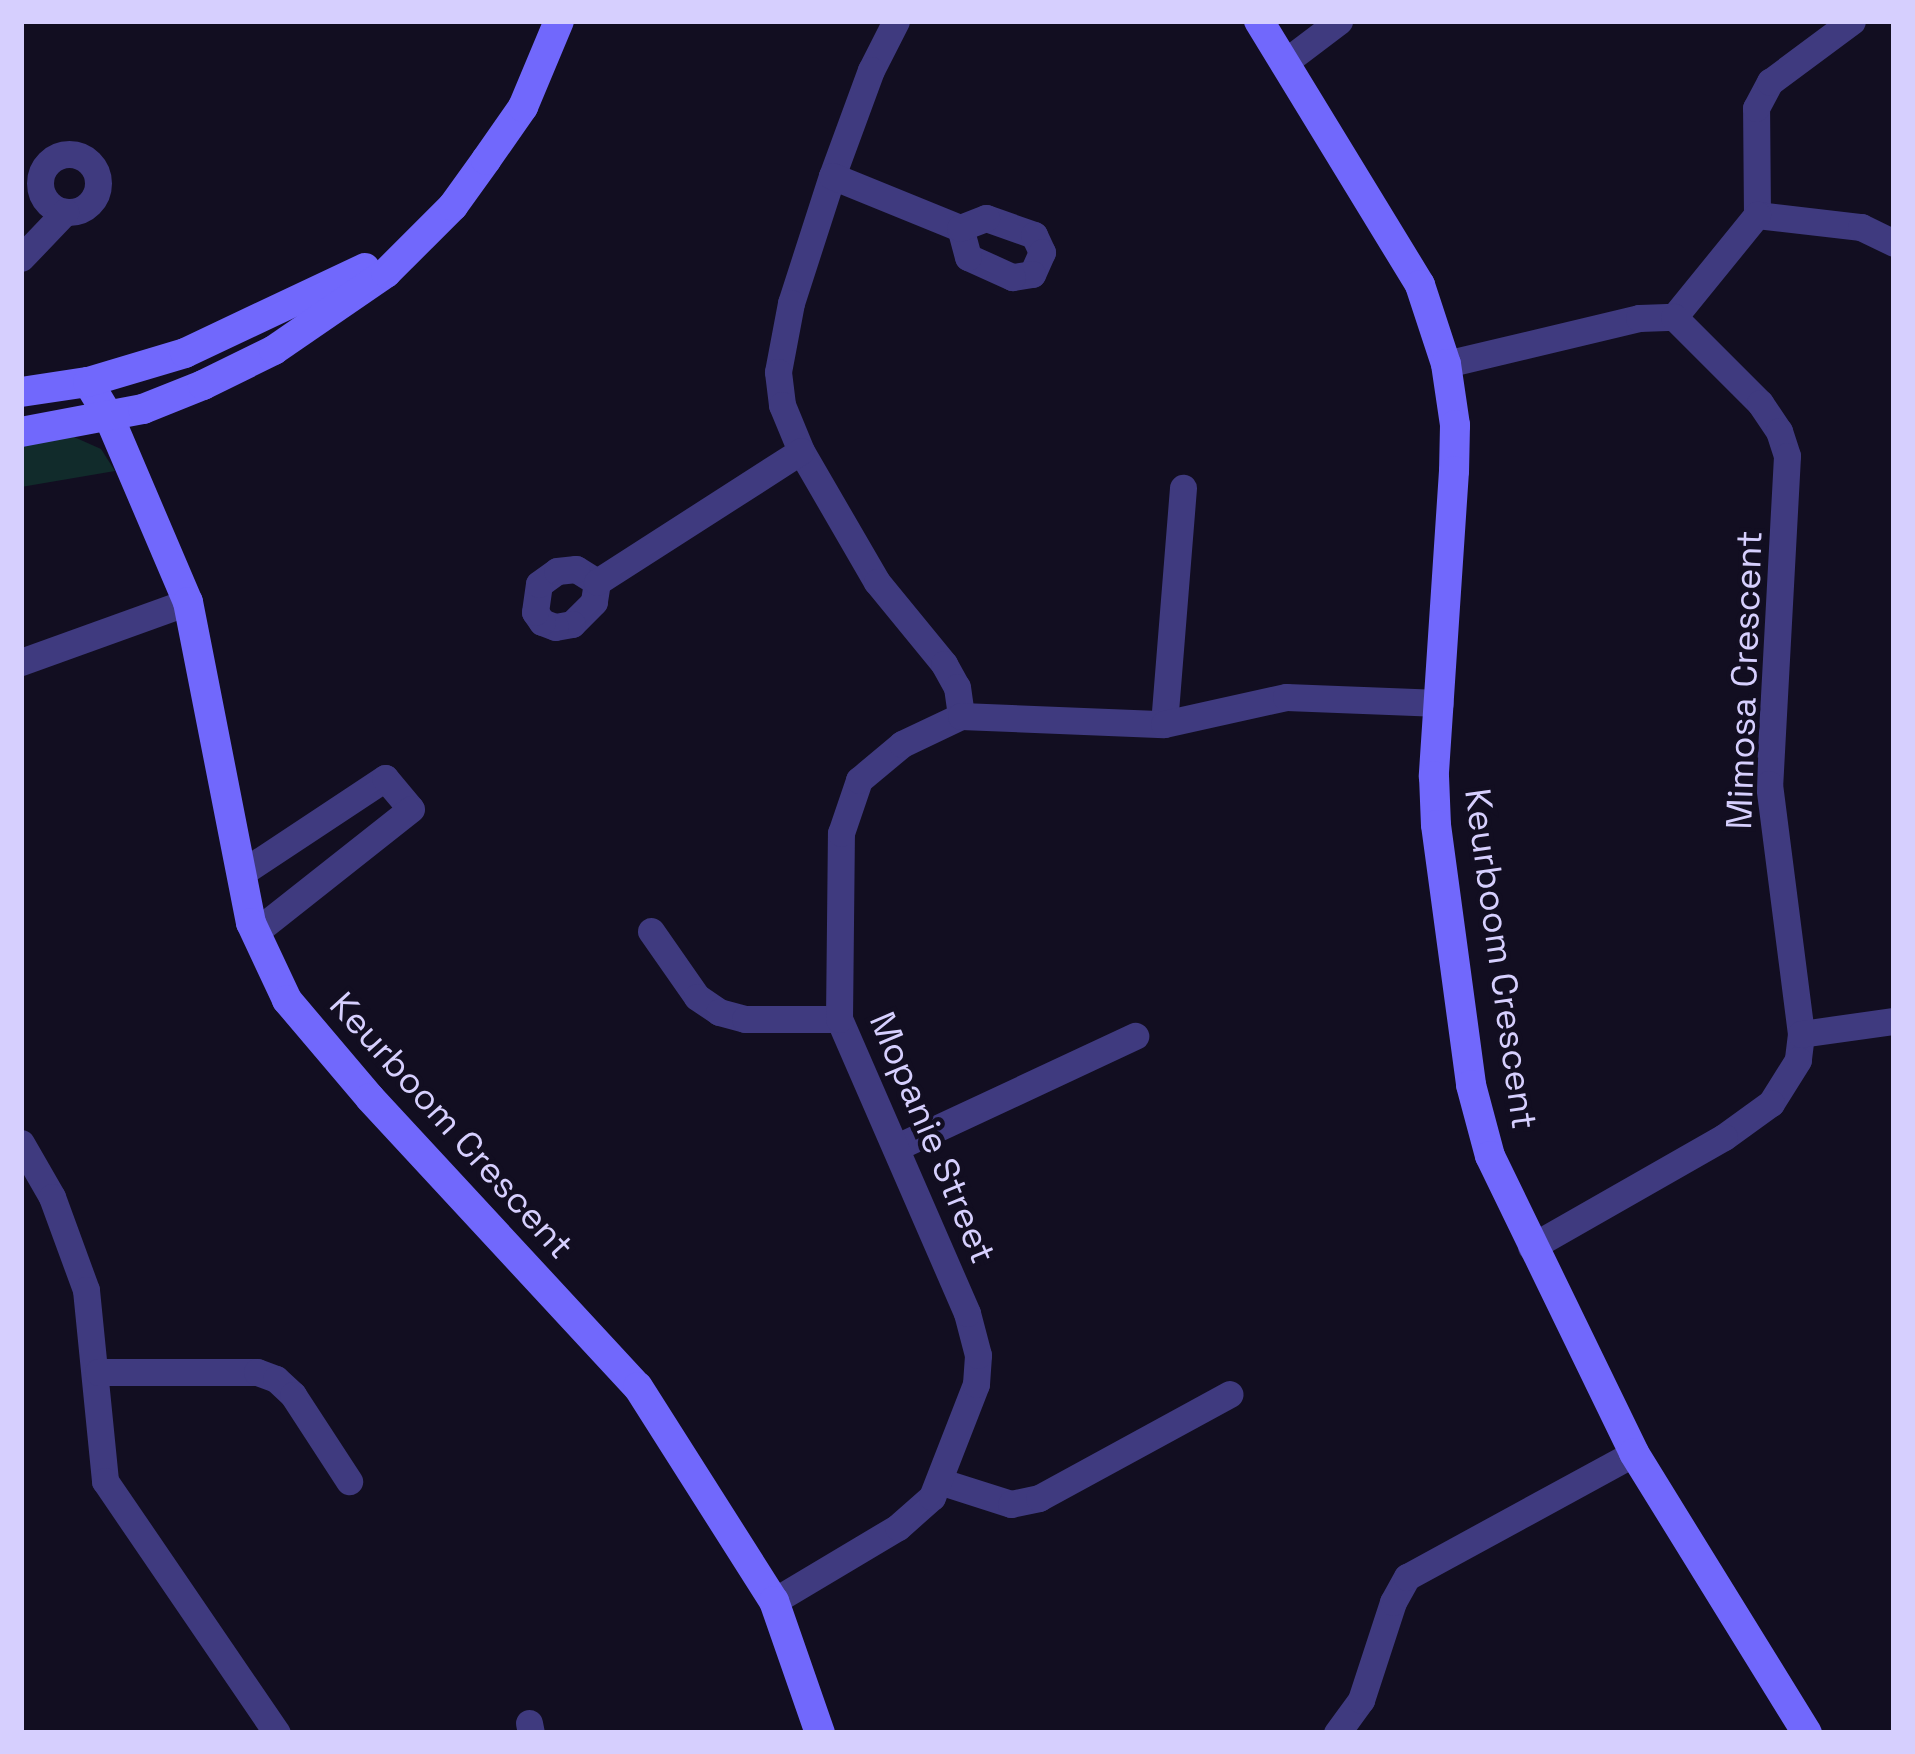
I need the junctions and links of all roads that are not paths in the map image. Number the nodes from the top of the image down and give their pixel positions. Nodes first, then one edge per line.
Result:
1 (560, 21) edge
2 (896, 21) edge
3 (1259, 21) edge
4 (1339, 21) edge
5 (1852, 21) edge
6 (1286, 62) junction
7 (32, 164) edge
8 (832, 176) junction
9 (64, 212) junction
10 (1757, 215) junction
11 (432, 227) junction
12 (960, 229) dead end
13 (1894, 243) edge
14 (21, 258) edge
15 (1674, 317) junction
16 (1446, 364) junction
17 (88, 382) junction
18 (21, 392) edge
19 (109, 417) junction
20 (21, 432) edge
21 (801, 451) junction
22 (1184, 488) dead end
23 (597, 582) dead end
24 (188, 602) junction
25 (21, 662) edge
26 (1440, 703) junction
27 (961, 716) junction
28 (1164, 724) junction
29 (240, 874) junction
30 (651, 931) dead end
31 (255, 932) junction
32 (839, 1019) junction
33 (1894, 1021) edge
34 (1801, 1034) junction
35 (1135, 1036) dead end
36 (21, 1143) edge
37 (897, 1147) junction
38 (1531, 1246) junction
39 (98, 1372) junction
40 (1230, 1394) dead end
41 (1634, 1453) junction
42 (350, 1480) dead end
43 (942, 1482) junction
44 (774, 1600) junction
45 (277, 1733) edge
46 (820, 1733) edge
47 (1337, 1733) edge
48 (1807, 1733) edge

1 - 11 street
2 - 8 street
3 - 6 street, Keurboom Crescent
4 - 6 street
5 - 10 street
6 - 16 street, Keurboom Crescent
7 - 9 street
7 - 9 street
8 - 12 street
8 - 21 street
9 - 14 street
10 - 13 street
10 - 15 street
11 - 17 street
11 - 19 street
15 - 16 street
15 - 34 street, Mimosa Crescent
16 - 26 street, Keurboom Crescent
17 - 18 street
17 - 19 street, Keurboom Crescent
19 - 20 street
19 - 24 street, Keurboom Crescent
21 - 23 street
21 - 27 street
22 - 28 street
24 - 25 street
24 - 29 street, Keurboom Crescent
26 - 28 street, Mopanie Street
26 - 38 street, Keurboom Crescent
27 - 28 street, Mopanie Street
27 - 32 street, Mopanie Street
29 - 31 street, Keurboom Crescent
29 - 31 street
30 - 32 street
31 - 44 street, Keurboom Crescent
32 - 37 street, Mopanie Street
33 - 34 street
34 - 38 street, Mimosa Crescent
35 - 37 street
36 - 39 street
37 - 43 street, Mopanie Street
38 - 41 street, Keurboom Crescent
39 - 42 street
39 - 45 street
40 - 43 street
41 - 47 street
41 - 48 street, Keurboom Crescent
43 - 44 street, Mopanie Street
44 - 46 street, Keurboom Crescent

